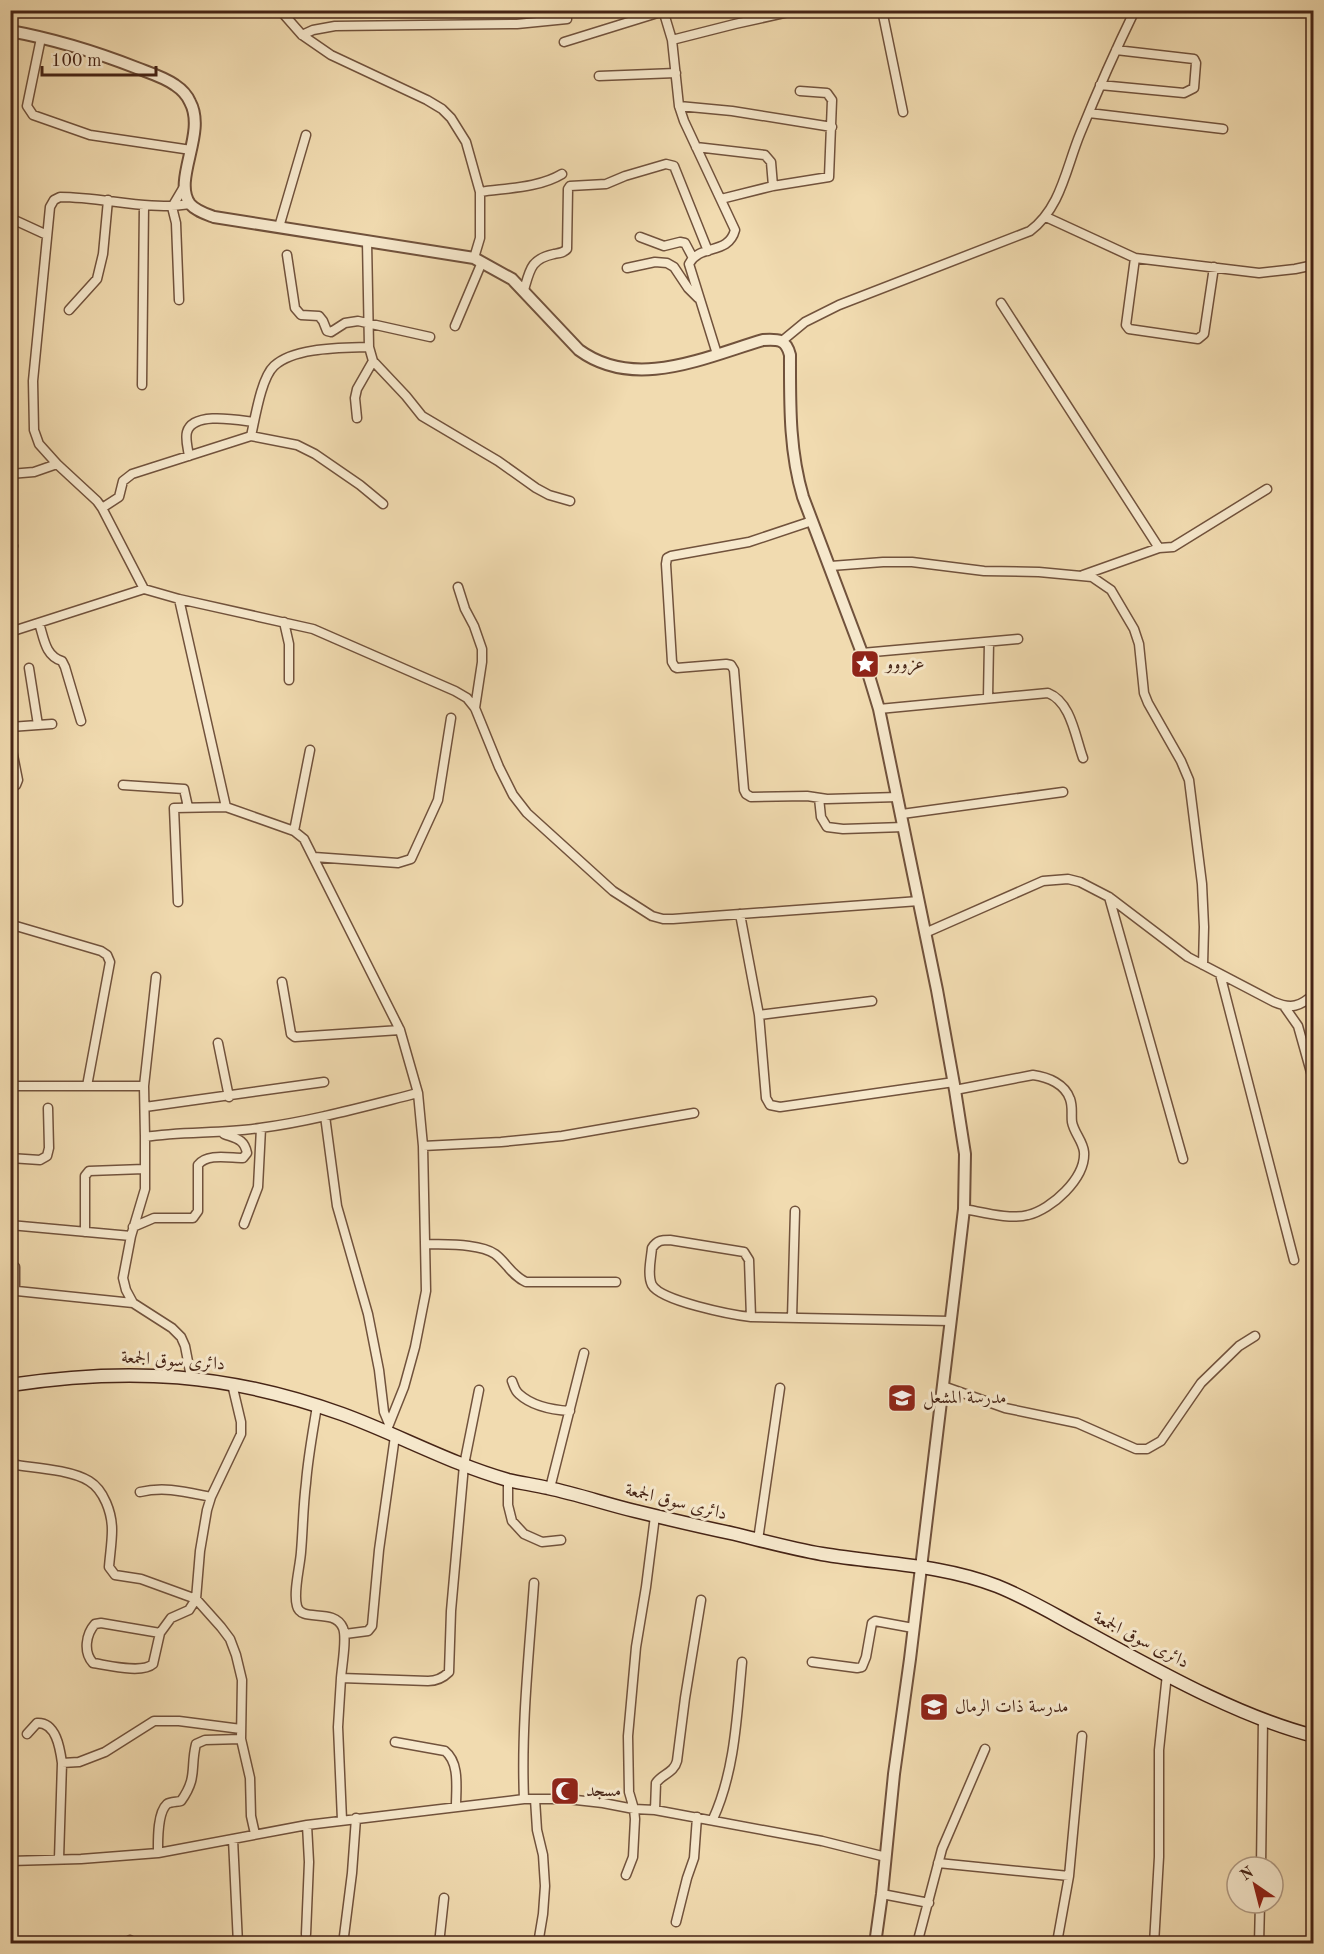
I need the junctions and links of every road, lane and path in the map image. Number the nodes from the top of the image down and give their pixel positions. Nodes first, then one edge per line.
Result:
1 (280, 10) edge
2 (798, 10) edge
3 (882, 10) edge
4 (1135, 10) edge
5 (664, 11) edge
6 (567, 19) dead end
7 (10, 31) edge
8 (302, 35) junction
9 (41, 38) junction
10 (672, 40) junction
11 (564, 42) dead end
12 (1116, 50) junction
13 (676, 73) junction
14 (599, 76) dead end
15 (1100, 86) junction
16 (800, 91) dead end
17 (679, 106) junction
18 (903, 112) dead end
19 (1089, 113) junction
20 (832, 127) junction
21 (1223, 129) dead end
22 (306, 135) dead end
23 (696, 147) junction
24 (191, 150) junction
25 (562, 174) dead end
26 (185, 185) junction
27 (773, 186) junction
28 (480, 192) junction
29 (721, 199) junction
30 (108, 200) junction
31 (190, 204) junction
32 (144, 205) junction
33 (172, 207) junction
34 (1046, 217) junction
35 (11, 220) edge
36 (279, 227) junction
37 (47, 235) junction
38 (640, 237) dead end
39 (367, 241) junction
40 (708, 251) junction
41 (287, 255) dead end
42 (693, 258) junction
43 (1135, 258) junction
44 (478, 260) junction
45 (1314, 265) edge
46 (1215, 267) junction
47 (627, 268) dead end
48 (524, 290) junction
49 (179, 300) dead end
50 (700, 301) junction
51 (1001, 303) dead end
52 (69, 310) dead end
53 (368, 322) junction
54 (455, 326) dead end
55 (430, 336) dead end
56 (782, 341) junction
57 (369, 347) junction
58 (717, 354) junction
59 (373, 361) junction
60 (142, 385) dead end
61 (357, 418) dead end
62 (254, 422) junction
63 (251, 436) junction
64 (189, 456) junction
65 (57, 464) junction
66 (10, 474) edge
67 (1267, 489) dead end
68 (570, 501) dead end
69 (382, 504) dead end
70 (102, 508) junction
71 (813, 521) junction
72 (1159, 548) junction
73 (831, 566) junction
74 (1082, 575) junction
75 (458, 587) dead end
76 (144, 589) junction
77 (179, 599) junction
78 (284, 622) junction
79 (39, 623) junction
80 (10, 632) edge
81 (1018, 639) dead end
82 (989, 642) junction
83 (862, 653) junction
84 (29, 668) dead end
85 (289, 680) dead end
86 (988, 698) junction
87 (475, 708) junction
88 (879, 709) junction
89 (452, 718) dead end
90 (81, 721) dead end
91 (52, 724) dead end
92 (38, 725) junction
93 (10, 727) edge
94 (10, 740) edge
95 (310, 750) dead end
96 (1083, 758) dead end
97 (123, 785) dead end
98 (10, 788) edge
99 (1063, 792) dead end
100 (898, 797) junction
101 (819, 798) junction
102 (188, 807) junction
103 (226, 807) junction
104 (902, 814) junction
105 (904, 827) junction
106 (294, 831) junction
107 (314, 857) junction
108 (1109, 897) junction
109 (919, 901) junction
110 (178, 902) dead end
111 (740, 914) junction
112 (16, 926) dead end
113 (925, 933) junction
114 (1203, 965) junction
115 (1220, 974) junction
116 (156, 977) dead end
117 (282, 982) dead end
118 (1314, 994) edge
119 (872, 1001) dead end
120 (1284, 1006) junction
121 (759, 1015) junction
122 (400, 1030) junction
123 (218, 1043) dead end
124 (324, 1082) dead end
125 (1314, 1083) edge
126 (10, 1086) edge
127 (87, 1086) junction
128 (144, 1086) junction
129 (955, 1086) junction
130 (418, 1093) junction
131 (229, 1097) junction
132 (145, 1107) junction
133 (48, 1108) dead end
134 (694, 1113) dead end
135 (325, 1116) junction
136 (261, 1128) junction
137 (222, 1133) junction
138 (144, 1137) junction
139 (423, 1146) junction
140 (10, 1158) edge
141 (1183, 1159) dead end
142 (144, 1168) junction
143 (964, 1209) junction
144 (795, 1211) dead end
145 (244, 1224) dead end
146 (10, 1225) edge
147 (132, 1231) junction
148 (85, 1232) junction
149 (426, 1244) junction
150 (1294, 1260) dead end
151 (15, 1268) dead end
152 (616, 1282) dead end
153 (133, 1303) junction
154 (751, 1317) junction
155 (792, 1318) junction
156 (951, 1321) junction
157 (1255, 1336) dead end
158 (584, 1353) dead end
159 (191, 1377) junction
160 (512, 1381) dead end
161 (232, 1384) junction
162 (10, 1385) edge
163 (943, 1386) junction
164 (780, 1388) dead end
165 (479, 1390) dead end
166 (317, 1406) junction
167 (570, 1411) junction
168 (390, 1431) junction
169 (10, 1458) edge
170 (464, 1465) junction
171 (508, 1480) junction
172 (550, 1488) junction
173 (140, 1492) dead end
174 (211, 1497) junction
175 (655, 1516) junction
176 (561, 1540) dead end
177 (758, 1540) junction
178 (921, 1565) junction
179 (534, 1583) dead end
180 (196, 1599) junction
181 (701, 1600) dead end
182 (913, 1628) junction
183 (160, 1633) junction
184 (345, 1634) junction
185 (742, 1662) dead end
186 (812, 1662) dead end
187 (1167, 1674) junction
188 (342, 1678) junction
189 (1263, 1719) junction
190 (241, 1729) junction
191 (27, 1734) dead end
192 (1082, 1736) dead end
193 (1314, 1736) edge
194 (241, 1739) junction
195 (395, 1742) dead end
196 (985, 1749) dead end
197 (62, 1763) junction
198 (524, 1799) junction
199 (535, 1799) junction
200 (456, 1806) junction
201 (634, 1809) junction
202 (655, 1810) junction
203 (697, 1817) junction
204 (356, 1818) junction
205 (713, 1819) junction
206 (342, 1820) junction
207 (307, 1825) junction
208 (255, 1834) junction
209 (233, 1839) junction
210 (158, 1853) junction
211 (1261, 1855) edge
212 (886, 1857) junction
213 (59, 1858) junction
214 (10, 1861) edge
215 (938, 1863) junction
216 (626, 1875) dead end
217 (1069, 1876) junction
218 (882, 1894) junction
219 (444, 1898) dead end
220 (929, 1903) junction
221 (1260, 1915) edge
222 (676, 1922) dead end
223 (306, 1934) dead end
224 (1058, 1937) dead end
225 (238, 1944) edge
226 (343, 1944) edge
227 (439, 1944) edge
228 (538, 1944) edge
229 (875, 1944) edge
230 (917, 1944) edge
231 (1154, 1944) edge
232 (1259, 1944) edge

1 - 8 street
2 - 10 street
3 - 18 street
4 - 12 street
5 - 10 street
5 - 11 street
6 - 8 street
7 - 9 street
8 - 28 street
9 - 24 street
9 - 24 street
10 - 13 street
12 - 15 street
12 - 15 street
13 - 14 street
13 - 17 street
15 - 19 street
16 - 20 street
17 - 20 street
17 - 23 street
19 - 21 street
19 - 34 street
20 - 27 street
22 - 36 street
23 - 27 street
23 - 29 street
24 - 26 street
25 - 28 street
26 - 31 street
26 - 33 street
27 - 29 street
28 - 44 street
29 - 40 street
30 - 32 street
30 - 37 street
30 - 52 street
31 - 33 street
31 - 36 street
32 - 33 street
32 - 60 street
33 - 49 street
34 - 43 street
34 - 56 street
35 - 37 street
36 - 39 street
37 - 65 street
38 - 42 street
39 - 44 street
39 - 53 street
40 - 42 street
40 - 48 street
41 - 53 street
42 - 50 street
43 - 46 street
43 - 46 street
44 - 48 street
44 - 54 street
45 - 46 street
47 - 50 street
48 - 58 street
50 - 58 street
51 - 72 street
53 - 55 street
53 - 57 street
56 - 58 street
56 - 71 street
57 - 59 street
57 - 62 street
59 - 61 street
59 - 68 street
62 - 63 street
62 - 64 street
63 - 64 street
63 - 69 street
64 - 70 street
65 - 66 street
65 - 70 street
67 - 72 street
70 - 76 street
71 - 73 street
71 - 101 street
72 - 74 street
73 - 74 street
73 - 83 street
74 - 114 street
75 - 87 street
76 - 77 street
76 - 79 street
77 - 78 street
77 - 103 street
78 - 85 street
78 - 87 street
79 - 80 street
79 - 90 street
81 - 82 street
82 - 83 street
82 - 86 street
83 - 88 street
84 - 92 street
86 - 88 street
86 - 96 street
87 - 111 street
88 - 100 street
89 - 107 street
91 - 92 street
92 - 93 street
94 - 98 street
95 - 106 street
97 - 102 street
99 - 104 street
100 - 101 street
100 - 104 street
101 - 105 street
102 - 103 street
102 - 110 street
103 - 106 street
104 - 105 street
105 - 109 street
106 - 107 street
107 - 122 street
108 - 113 street
108 - 114 street
108 - 141 street
109 - 111 street
109 - 113 street
111 - 121 street
112 - 127 street
113 - 129 street
114 - 115 street
115 - 120 street
115 - 150 street
116 - 128 street
117 - 122 street
118 - 120 street
119 - 121 street
120 - 125 street
121 - 129 street
122 - 130 street
123 - 131 street
124 - 131 street
126 - 127 street
127 - 128 street
128 - 132 street
129 - 143 street
129 - 143 street
130 - 135 street
130 - 139 street
131 - 132 street
132 - 138 street
133 - 140 street
134 - 139 street
135 - 136 street
135 - 168 street
136 - 137 street
136 - 145 street
137 - 138 street
137 - 147 street
138 - 142 street
139 - 149 street
142 - 147 street
142 - 148 street
143 - 156 street
144 - 155 street
146 - 148 street
147 - 148 street
147 - 153 street
149 - 152 street
149 - 168 street
151 - 153 street
153 - 159 street
154 - 154 street
154 - 155 street
155 - 156 street
156 - 163 street
157 - 163 street
158 - 167 street
159 - 161 main road, دائرى سوق الجمعة
159 - 162 main road, دائرى سوق الجمعة
160 - 167 street
161 - 166 main road, دائرى سوق الجمعة
161 - 174 street
163 - 178 street
164 - 177 street
165 - 170 street
166 - 168 main road, دائرى سوق الجمعة
166 - 184 street
167 - 172 street
168 - 170 main road, دائرى سوق الجمعة
168 - 184 street
169 - 180 street
170 - 171 main road, دائرى سوق الجمعة
170 - 188 street
171 - 172 main road, دائرى سوق الجمعة
171 - 176 street
172 - 175 main road, دائرى سوق الجمعة
173 - 174 street
174 - 180 street
175 - 177 main road, دائرى سوق الجمعة
175 - 201 street
177 - 178 main road, دائرى سوق الجمعة
178 - 182 street
178 - 187 main road, دائرى سوق الجمعة
179 - 198 street
180 - 183 street
180 - 190 street
181 - 202 street
182 - 186 street
182 - 212 street
183 - 183 street
184 - 188 street
185 - 205 street
187 - 189 main road, دائرى سوق الجمعة
187 - 231 street
188 - 206 street
189 - 193 main road, دائرى سوق الجمعة
189 - 211 street
190 - 194 street
190 - 197 street
191 - 197 street
192 - 217 street
194 - 208 street
194 - 210 street
195 - 200 street
196 - 215 street
197 - 213 street
198 - 199 street
198 - 200 street
199 - 201 street
199 - 228 street
200 - 204 street
201 - 202 street
201 - 216 street
202 - 203 street
203 - 205 street
203 - 222 street
204 - 206 street
204 - 226 street
205 - 212 street
206 - 207 street
207 - 208 street
207 - 223 street
208 - 209 street
209 - 210 street
209 - 225 street
210 - 213 street
212 - 218 street
213 - 214 street
215 - 217 street
215 - 220 street
217 - 224 street
218 - 220 street
218 - 229 street
219 - 227 street
220 - 230 street
221 - 232 street

